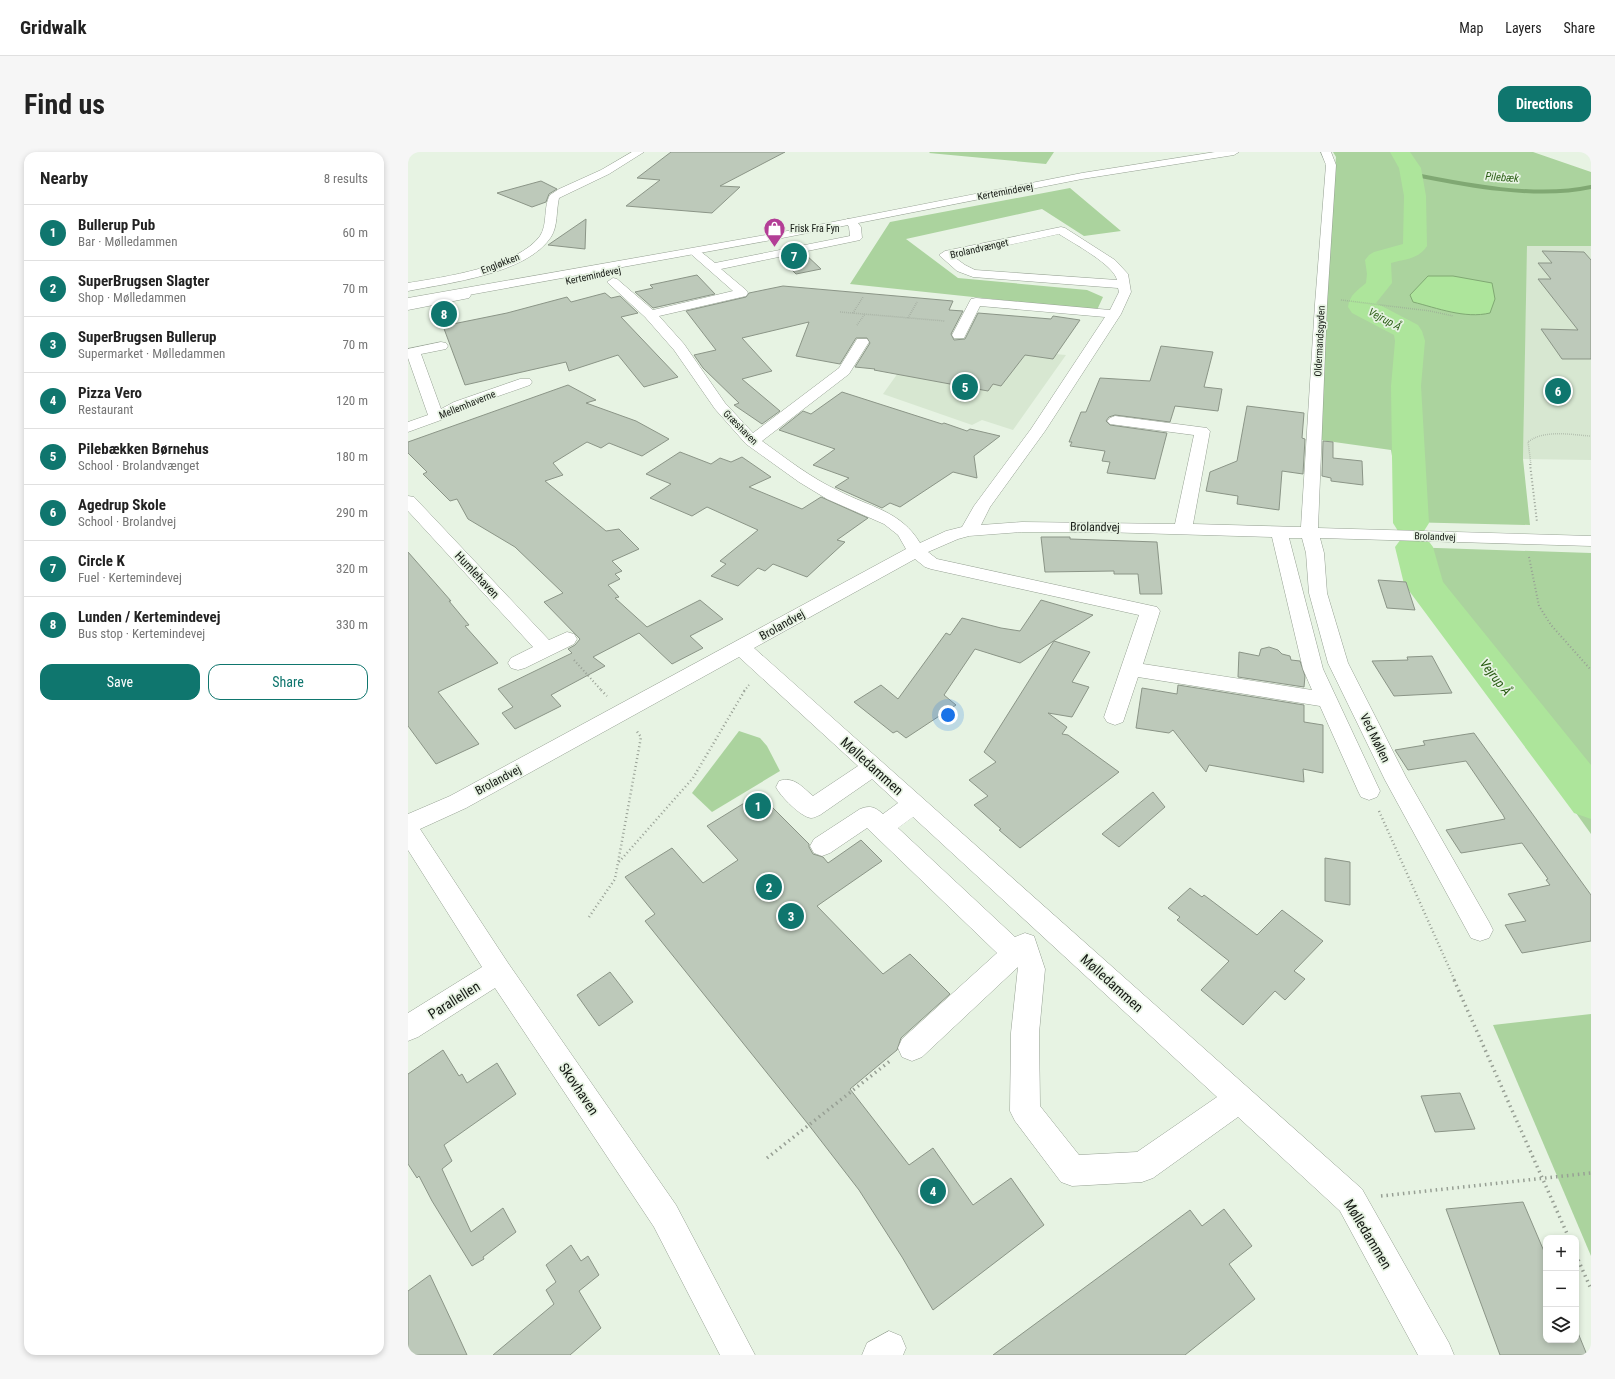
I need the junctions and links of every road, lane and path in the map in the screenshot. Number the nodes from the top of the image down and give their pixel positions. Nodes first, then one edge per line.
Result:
1 (639, 152) edge
2 (1234, 152) edge
3 (1326, 152) edge
4 (851, 221) junction
5 (777, 236) junction
6 (696, 253) junction
7 (712, 268) junction
8 (576, 272) junction
9 (613, 282) dead end
10 (1124, 284) junction
11 (408, 287) edge
12 (863, 297) dead end
13 (1351, 301) dead end
14 (408, 302) edge
15 (917, 302) dead end
16 (408, 306) edge
17 (840, 312) dead end
18 (408, 313) edge
19 (853, 313) junction
20 (650, 314) junction
21 (865, 314) junction
22 (1114, 314) junction
23 (1453, 316) dead end
24 (908, 318) junction
25 (966, 323) junction
26 (959, 335) dead end
27 (858, 336) joint
28 (441, 346) dead end
29 (410, 353) edge
30 (525, 382) dead end
31 (436, 417) junction
32 (1115, 421) dead end
33 (408, 427) edge
34 (1591, 436) edge
35 (752, 441) junction
36 (408, 502) edge
37 (1183, 529) junction
38 (969, 531) junction
39 (1279, 531) junction
40 (1309, 532) junction
41 (1538, 540) junction
42 (1591, 541) edge
43 (916, 551) junction
44 (557, 644) junction
45 (742, 648) junction
46 (518, 663) dead end
47 (1131, 668) junction
48 (765, 669) junction
49 (1591, 670) edge
50 (1327, 700) junction
51 (622, 712) junction
52 (1115, 717) dead end
53 (874, 767) junction
54 (787, 787) dead end
55 (1369, 791) joint
56 (914, 804) junction
57 (408, 824) edge
58 (881, 828) junction
59 (408, 830) edge
60 (822, 846) dead end
61 (618, 863) junction
62 (589, 917) dead end
63 (1047, 924) junction
64 (1480, 930) dead end
65 (1019, 949) junction
66 (499, 971) junction
67 (408, 1028) edge
68 (912, 1048) joint
69 (1239, 1099) junction
70 (767, 1158) dead end
71 (1591, 1173) edge
72 (1542, 1178) junction
73 (1351, 1200) junction
74 (1568, 1235) edge
75 (1579, 1262) edge
76 (1591, 1289) edge
77 (738, 1355) edge
78 (1437, 1355) edge

1 - 11 street, Engløkken
2 - 4 street, Kertemindevej
3 - 40 street, Oldermandsgyden
4 - 5 street, Kertemindevej
4 - 7 street
5 - 6 street, Kertemindevej
5 - 8 street, Kertemindevej
6 - 7 street
6 - 18 street, Kertemindevej
7 - 20 street
8 - 14 street, Kertemindevej
8 - 16 street
9 - 20 street, Græshaven
10 - 10 street, Brolandvænget
10 - 22 street
12 - 19 path
13 - 23 path
15 - 24 path
17 - 19 path
19 - 21 path
20 - 35 street, Græshaven
21 - 24 path
21 - 27 path
22 - 25 street
22 - 38 street
24 - 25 path
25 - 26 street
27 - 35 street
28 - 29 street
29 - 31 street
30 - 31 street, Mellemhaverne
31 - 33 street, Mellemhaverne
32 - 37 street
34 - 41 path
35 - 43 street, Græshaven
36 - 44 street, Humlehaven
37 - 38 street, Brolandvej
37 - 39 street, Brolandvej
38 - 43 street, Brolandvej
39 - 40 street, Brolandvej
39 - 50 street
40 - 41 street, Brolandvej
40 - 64 street, Ved Møllen
41 - 42 street, Brolandvej
41 - 49 path
43 - 45 street, Brolandvej
43 - 47 street
44 - 46 street
44 - 51 path
45 - 48 street, Mølledammen
45 - 51 street, Brolandvej
47 - 50 street
47 - 52 street
48 - 53 street, Mølledammen
48 - 61 path
50 - 55 street
51 - 57 street, Brolandvej
51 - 61 path
53 - 54 street
53 - 56 street, Mølledammen
55 - 72 path
56 - 58 street
56 - 63 street, Mølledammen
58 - 60 street
58 - 65 street
59 - 66 street, Skovhaven
61 - 62 path
63 - 65 street
63 - 69 street, Mølledammen
65 - 68 street
65 - 69 street
66 - 67 street, Parallellen
66 - 77 street, Skovhaven
68 - 70 path
69 - 73 street, Mølledammen
71 - 72 path
72 - 73 path
72 - 74 path
73 - 78 street, Mølledammen
75 - 76 path

